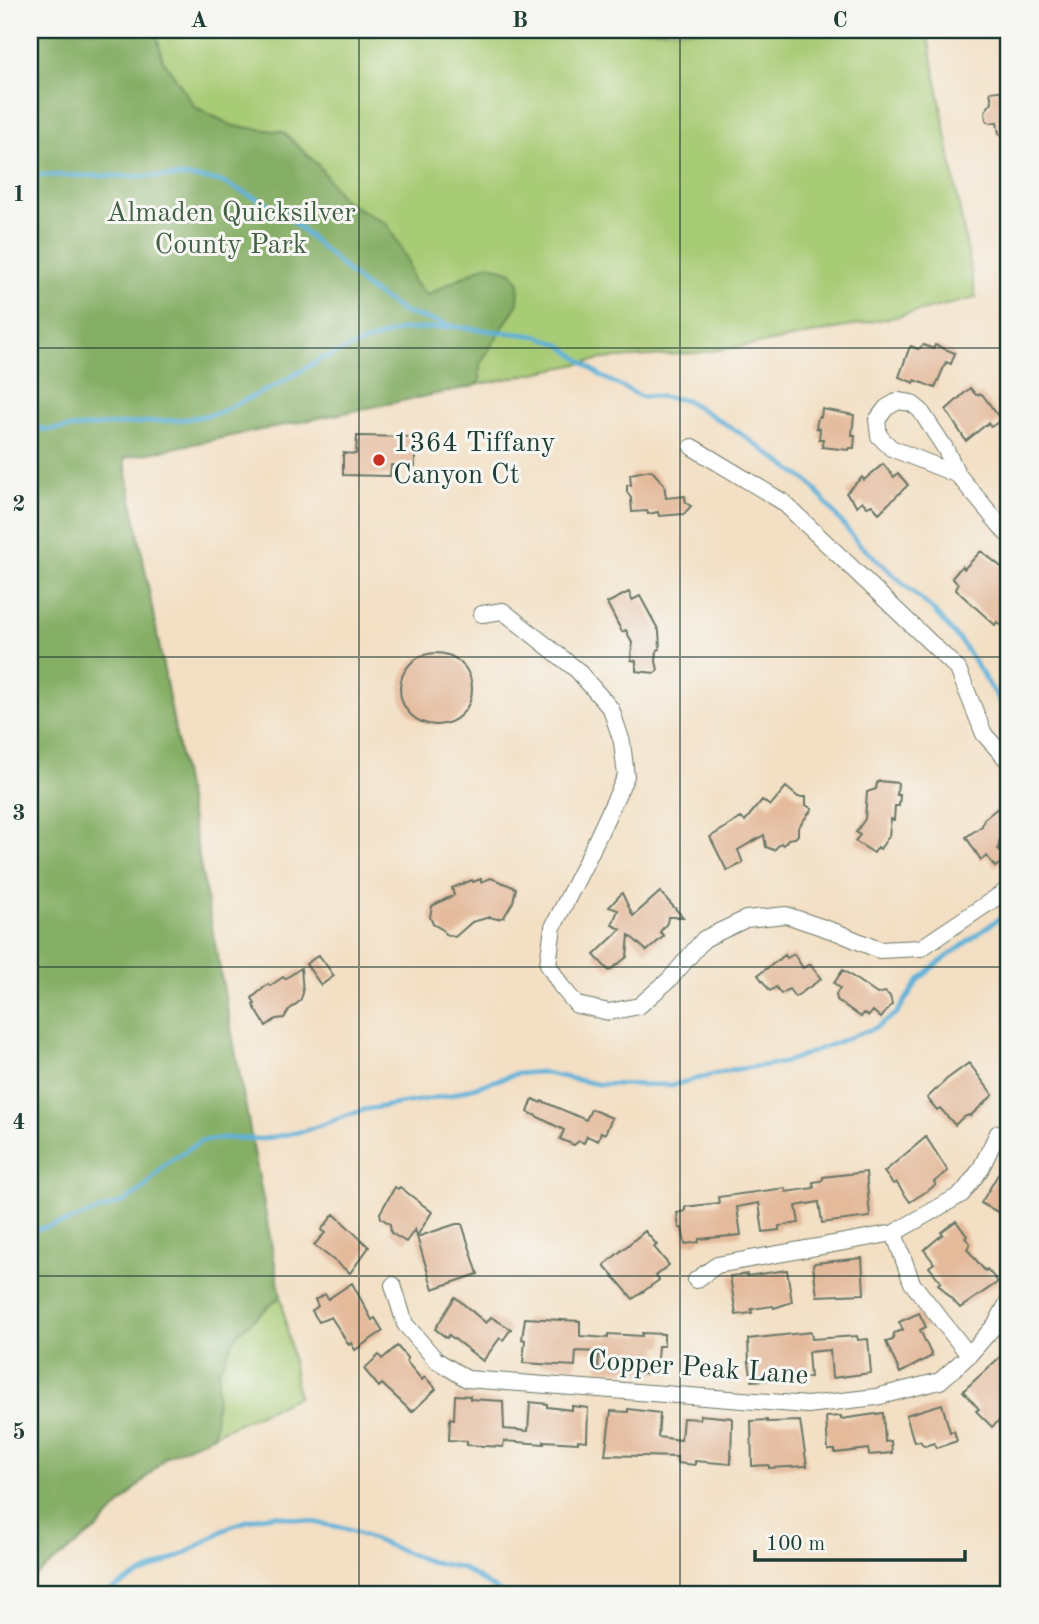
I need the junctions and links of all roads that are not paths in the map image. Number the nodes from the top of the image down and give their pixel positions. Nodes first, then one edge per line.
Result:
1 (1009, 30) edge
2 (1009, 43) edge
3 (692, 447) dead end
4 (958, 475) junction
5 (1009, 508) edge
6 (996, 519) junction
7 (1009, 536) edge
8 (482, 614) dead end
9 (1009, 762) edge
10 (1009, 889) edge
11 (998, 1133) dead end
12 (894, 1233) junction
13 (696, 1280) dead end
14 (393, 1285) dead end
15 (1009, 1300) edge
16 (969, 1354) junction

1 - 2 street
3 - 9 street
4 - 4 street
4 - 6 street
5 - 6 street
6 - 7 street
8 - 10 street
11 - 12 street
12 - 13 street
12 - 16 street
14 - 16 street, Copper Peak Lane
15 - 16 street, Copper Peak Lane

